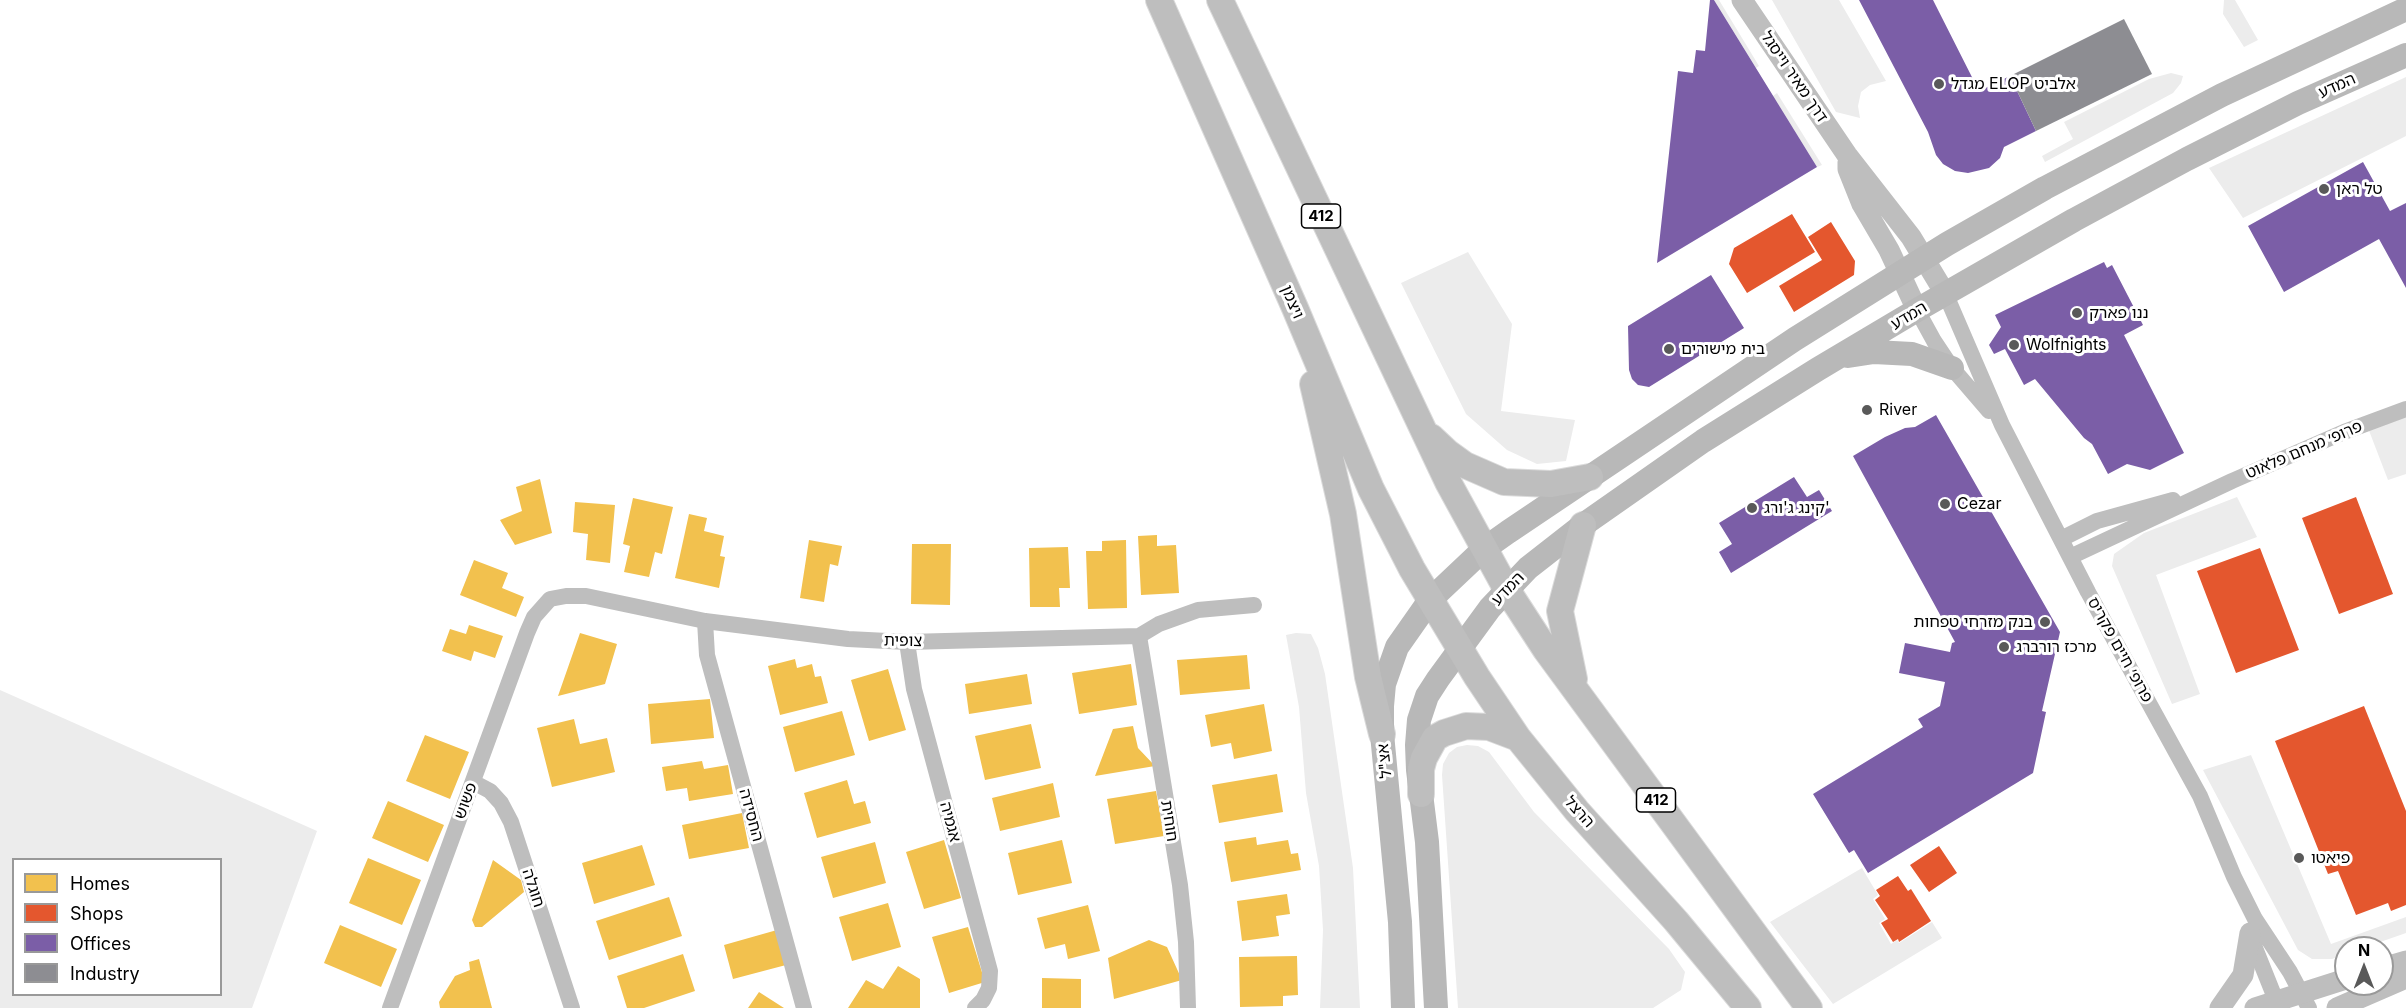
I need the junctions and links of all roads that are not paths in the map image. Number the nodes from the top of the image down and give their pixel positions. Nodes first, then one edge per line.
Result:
1 (1159, 0) edge
2 (1221, 0) edge
3 (1742, 0) edge
4 (2406, 9) edge
5 (2406, 55) edge
6 (1847, 155) junction
7 (1925, 258) junction
8 (1900, 274) junction
9 (1946, 295) junction
10 (1295, 308) junction
11 (1917, 310) junction
12 (1952, 368) junction
13 (1818, 369) junction
14 (2406, 409) edge
15 (2002, 425) junction
16 (1424, 430) junction
17 (1590, 477) junction
18 (2203, 493) junction
19 (1583, 525) junction
20 (2061, 539) junction
21 (1484, 549) junction
22 (2070, 557) junction
23 (1506, 590) junction
24 (550, 599) joint
25 (1430, 600) junction
26 (1254, 605) dead end
27 (705, 621) junction
28 (1139, 636) junction
29 (907, 642) junction
30 (1461, 648) junction
31 (1578, 694) junction
32 (1382, 734) junction
33 (1518, 738) junction
34 (473, 782) junction
35 (1421, 794) junction
36 (2234, 877) junction
37 (2250, 933) junction
38 (2406, 978) edge
39 (2334, 985) edge
40 (2305, 1001) edge
41 (2364, 1001) edge
42 (979, 1004) edge
43 (2278, 1005) edge
44 (390, 1008) edge
45 (572, 1008) edge
46 (804, 1008) edge
47 (1188, 1008) edge
48 (1404, 1008) edge
49 (1436, 1008) edge
50 (1748, 1008) edge
51 (1809, 1008) edge
52 (2220, 1008) edge
53 (2255, 1008) edge
54 (2337, 1008) edge

1 - 10 main road, ויצמן
2 - 16 main road, 412
3 - 6 street, דרך מאיר וייסגל
4 - 7 main road
5 - 9 main road, המדע
6 - 7 street, דרך מאיר וייסגל
6 - 8 street, דרך מאיר וייסגל
7 - 8 main road
7 - 9 street, דרך מאיר וייסגל
8 - 11 street, פרופ׳ חיים פקריס
8 - 17 main road
9 - 11 main road, המדע
9 - 15 street, פרופ׳ חיים פקריס
10 - 25 main road, ויצמן
10 - 32 main road
11 - 12 street, פרופ׳ חיים פקריס
11 - 13 main road, המדע
12 - 13 main road
12 - 15 street, פרופ׳ חיים פקריס
13 - 19 main road, המדע
14 - 18 street, פרופ׳ מנחם פלאוט
15 - 20 street, פרופ׳ חיים פקריס
16 - 17 main road
16 - 21 main road, 412
17 - 21 main road
18 - 20 street, פרופ׳ מנחם פלאוט
18 - 22 street, פרופ׳ מנחם פלאוט
19 - 23 main road, המדע
19 - 31 main road
20 - 22 street, פרופ׳ חיים פקריס
21 - 23 main road, 412
21 - 25 main road, אצ"ל
22 - 36 street, פרופ׳ חיים פקריס
23 - 30 main road, המדע
23 - 31 main road, 412
24 - 27 street, צופית
24 - 34 street, פשוש
25 - 30 main road, הרצל
25 - 32 main road, אצ"ל
26 - 28 street, צופית
27 - 29 street, צופית
27 - 46 street, החסידה
28 - 29 street, צופית
28 - 47 street, חוחית
29 - 42 street, אגמיה
30 - 33 main road, הרצל
30 - 35 main road, אצ"ל
31 - 51 main road, 412
32 - 48 main road, אצ"ל
33 - 35 main road
33 - 50 main road, הרצל
34 - 44 street, פשוש
34 - 45 street, חוגלה
35 - 49 main road, אצ"ל
36 - 37 street, פרופ׳ חיים פקריס
36 - 40 street, פרופ׳ חיים פקריס
37 - 43 street, פרופ׳ חיים פקריס
37 - 52 street
38 - 41 street
39 - 40 street
40 - 43 street
41 - 54 street
43 - 53 street

